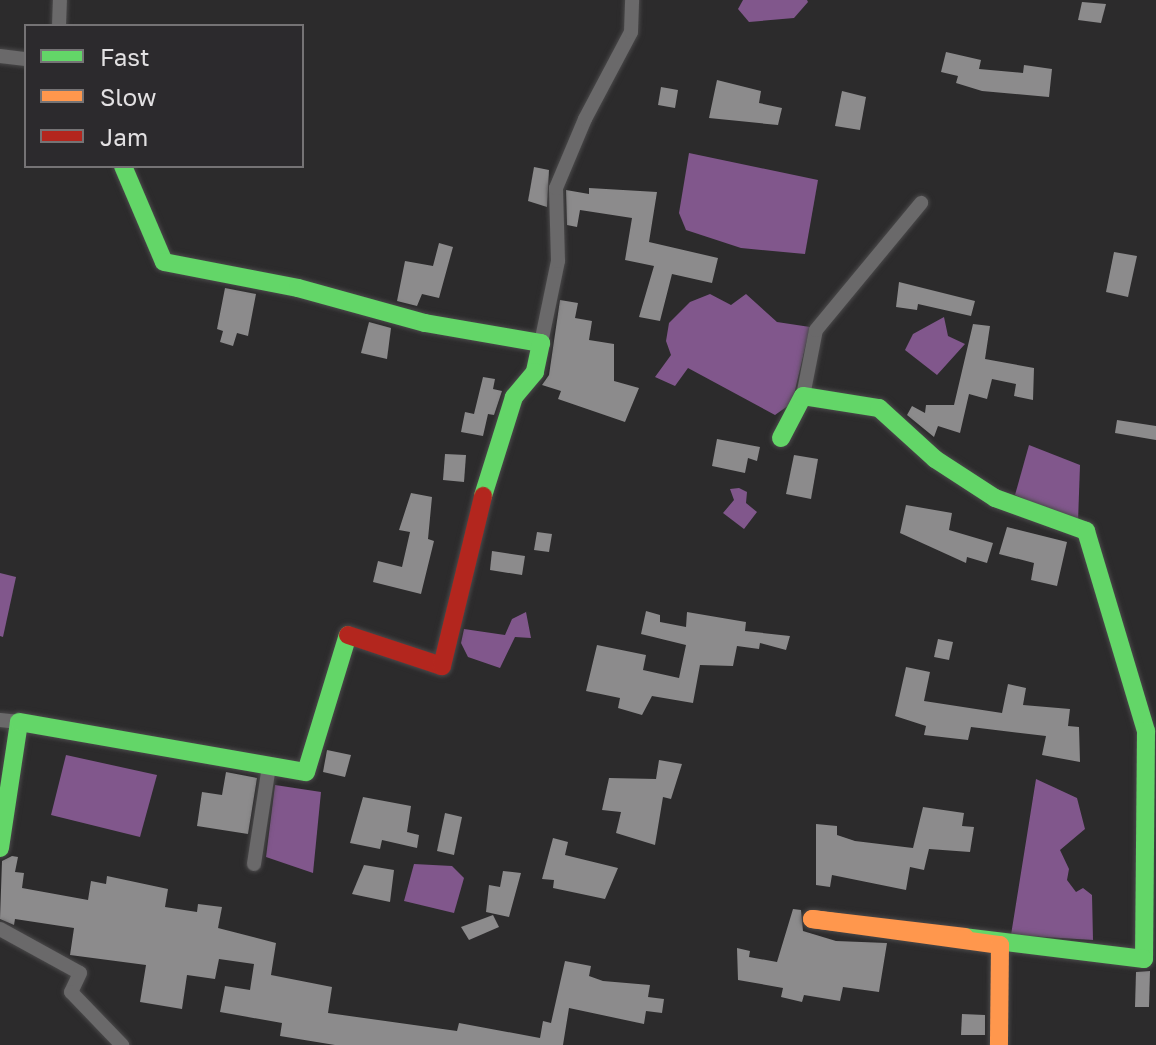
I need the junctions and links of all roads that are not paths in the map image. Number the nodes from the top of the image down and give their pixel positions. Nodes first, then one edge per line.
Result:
1 (60, 0) edge
2 (632, 0) edge
3 (59, 24) edge
4 (0, 56) edge
5 (24, 59) edge
6 (124, 168) edge
7 (921, 203) dead end
8 (541, 343) junction
9 (803, 396) junction
10 (781, 438) dead end
11 (9, 721) edge
12 (269, 766) junction
13 (0, 848) edge
14 (254, 864) dead end
15 (0, 929) edge
16 (1000, 945) junction
17 (122, 1045) edge
18 (999, 1045) edge

1 - 3 street
2 - 8 street
4 - 5 street
6 - 8 street
7 - 9 street
8 - 12 street
9 - 10 street
9 - 16 street
11 - 12 street
11 - 13 street
12 - 14 street
15 - 17 street
16 - 16 street
16 - 18 street

